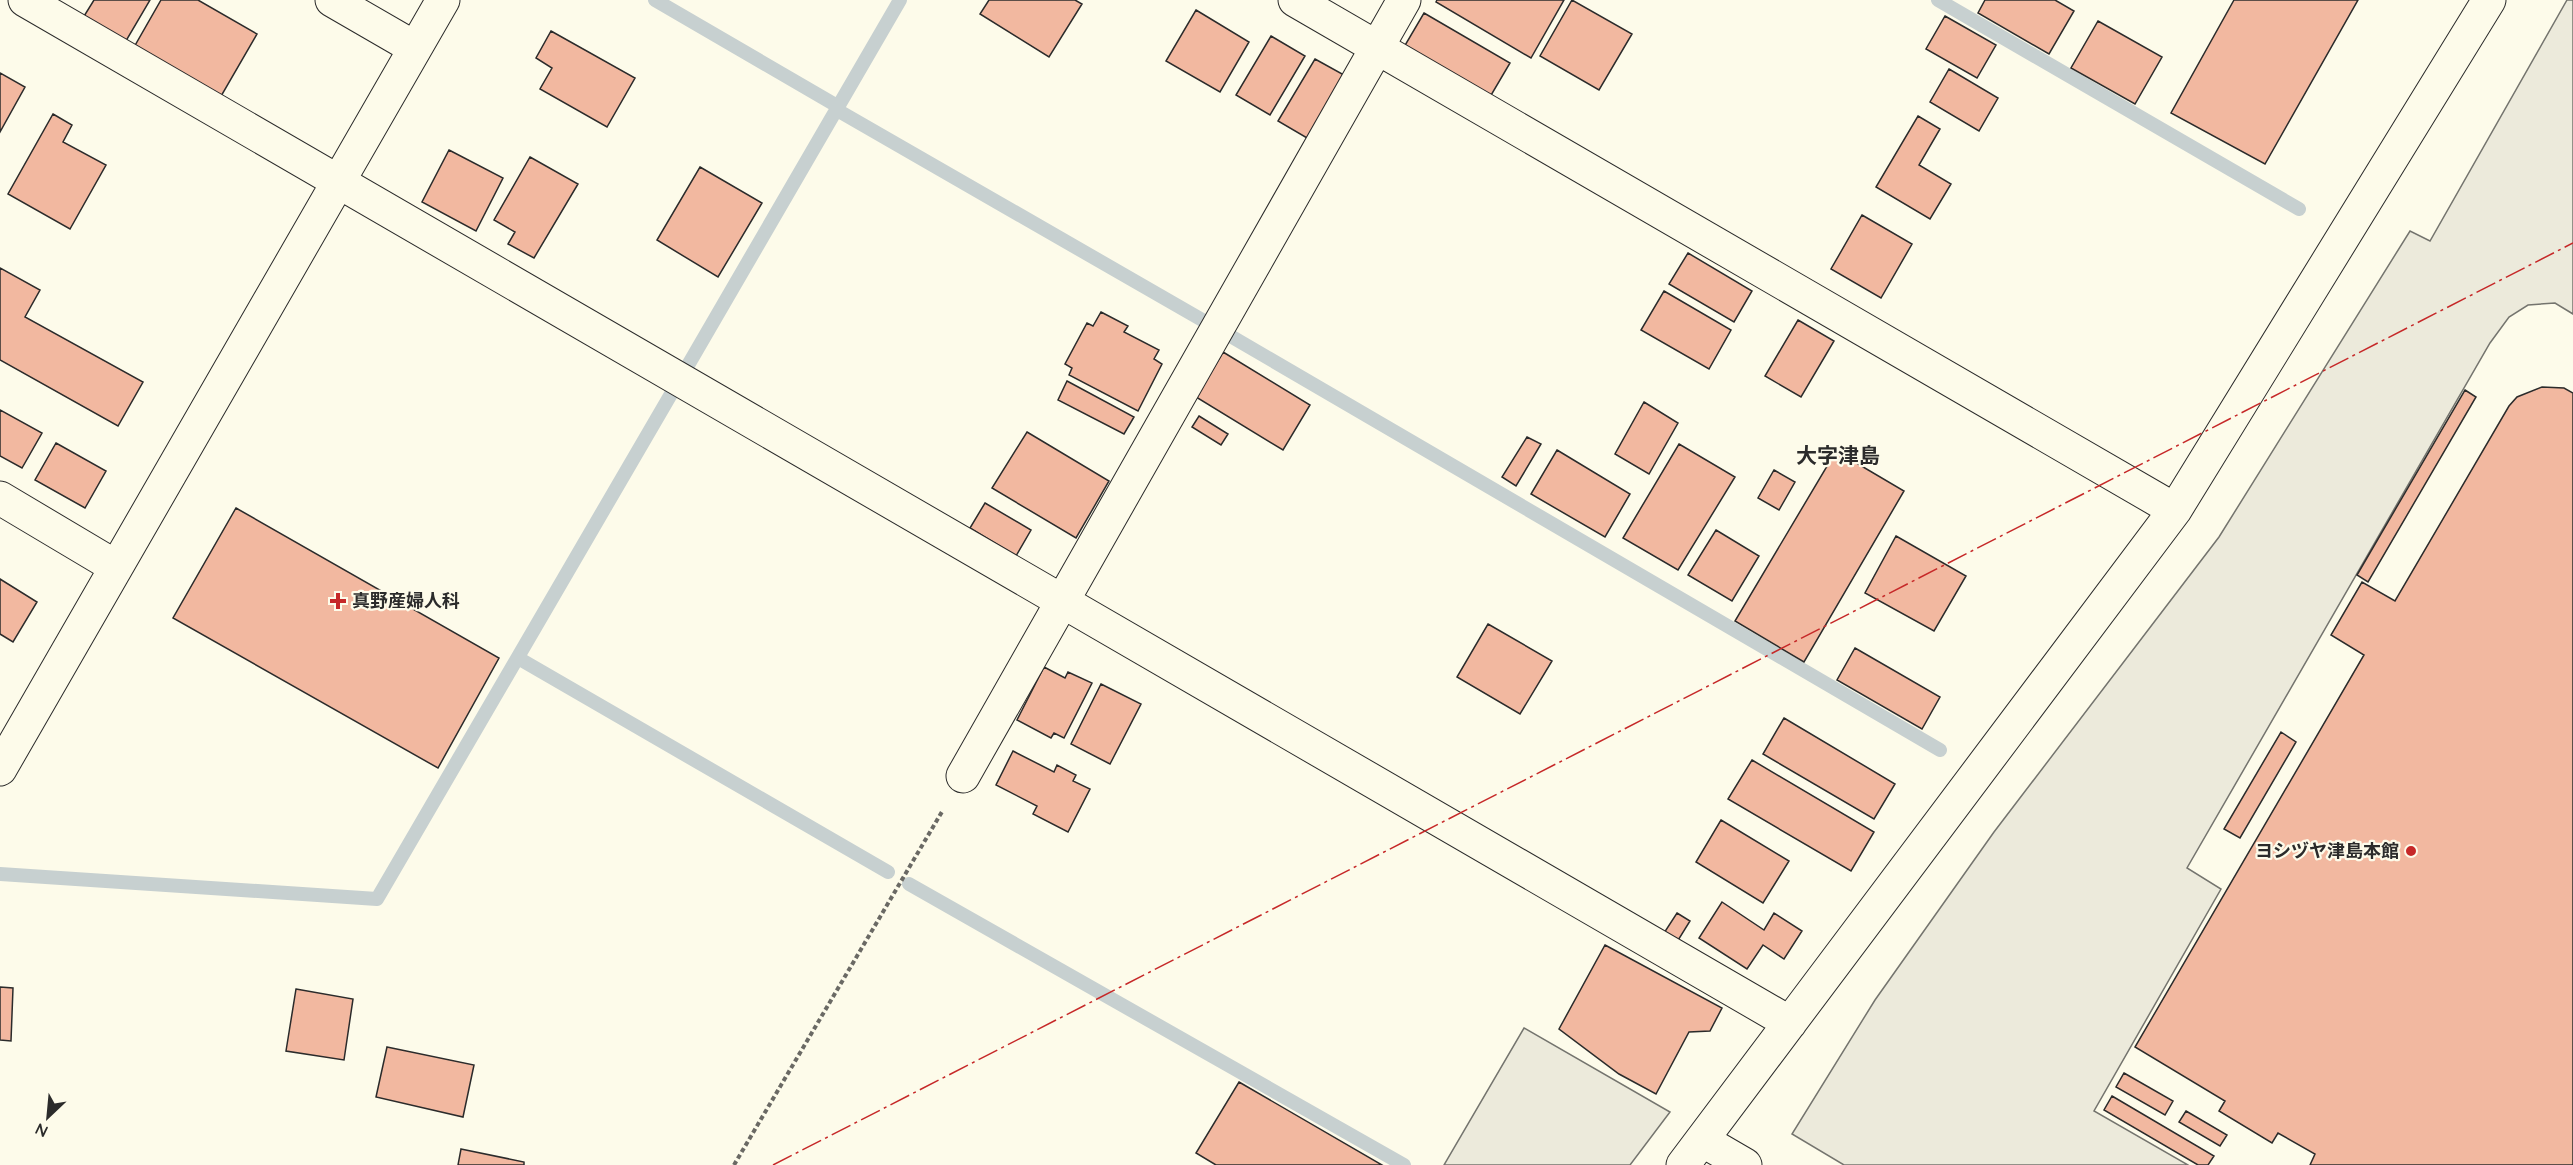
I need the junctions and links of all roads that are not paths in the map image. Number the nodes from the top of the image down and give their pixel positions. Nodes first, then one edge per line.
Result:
1 (25, 0) edge
2 (332, 0) edge
3 (443, 0) edge
4 (1295, 0) edge
5 (1404, 0) edge
6 (2489, 0) edge
7 (415, 48) junction
8 (1376, 48) junction
9 (338, 181) junction
10 (0, 498) edge
11 (2175, 510) junction
12 (116, 567) junction
13 (1062, 600) junction
14 (0, 769) edge
15 (963, 776) road end
16 (1790, 1023) junction
17 (1693, 1153) edge
18 (1745, 1165) edge

1 - 9 street
2 - 7 street
3 - 7 street
4 - 8 street
5 - 8 street
6 - 11 street
7 - 9 street
8 - 11 street
8 - 13 street
9 - 12 street
9 - 13 street
10 - 12 street
11 - 16 street
12 - 14 street
13 - 15 street
13 - 16 street
16 - 17 street
17 - 18 street

